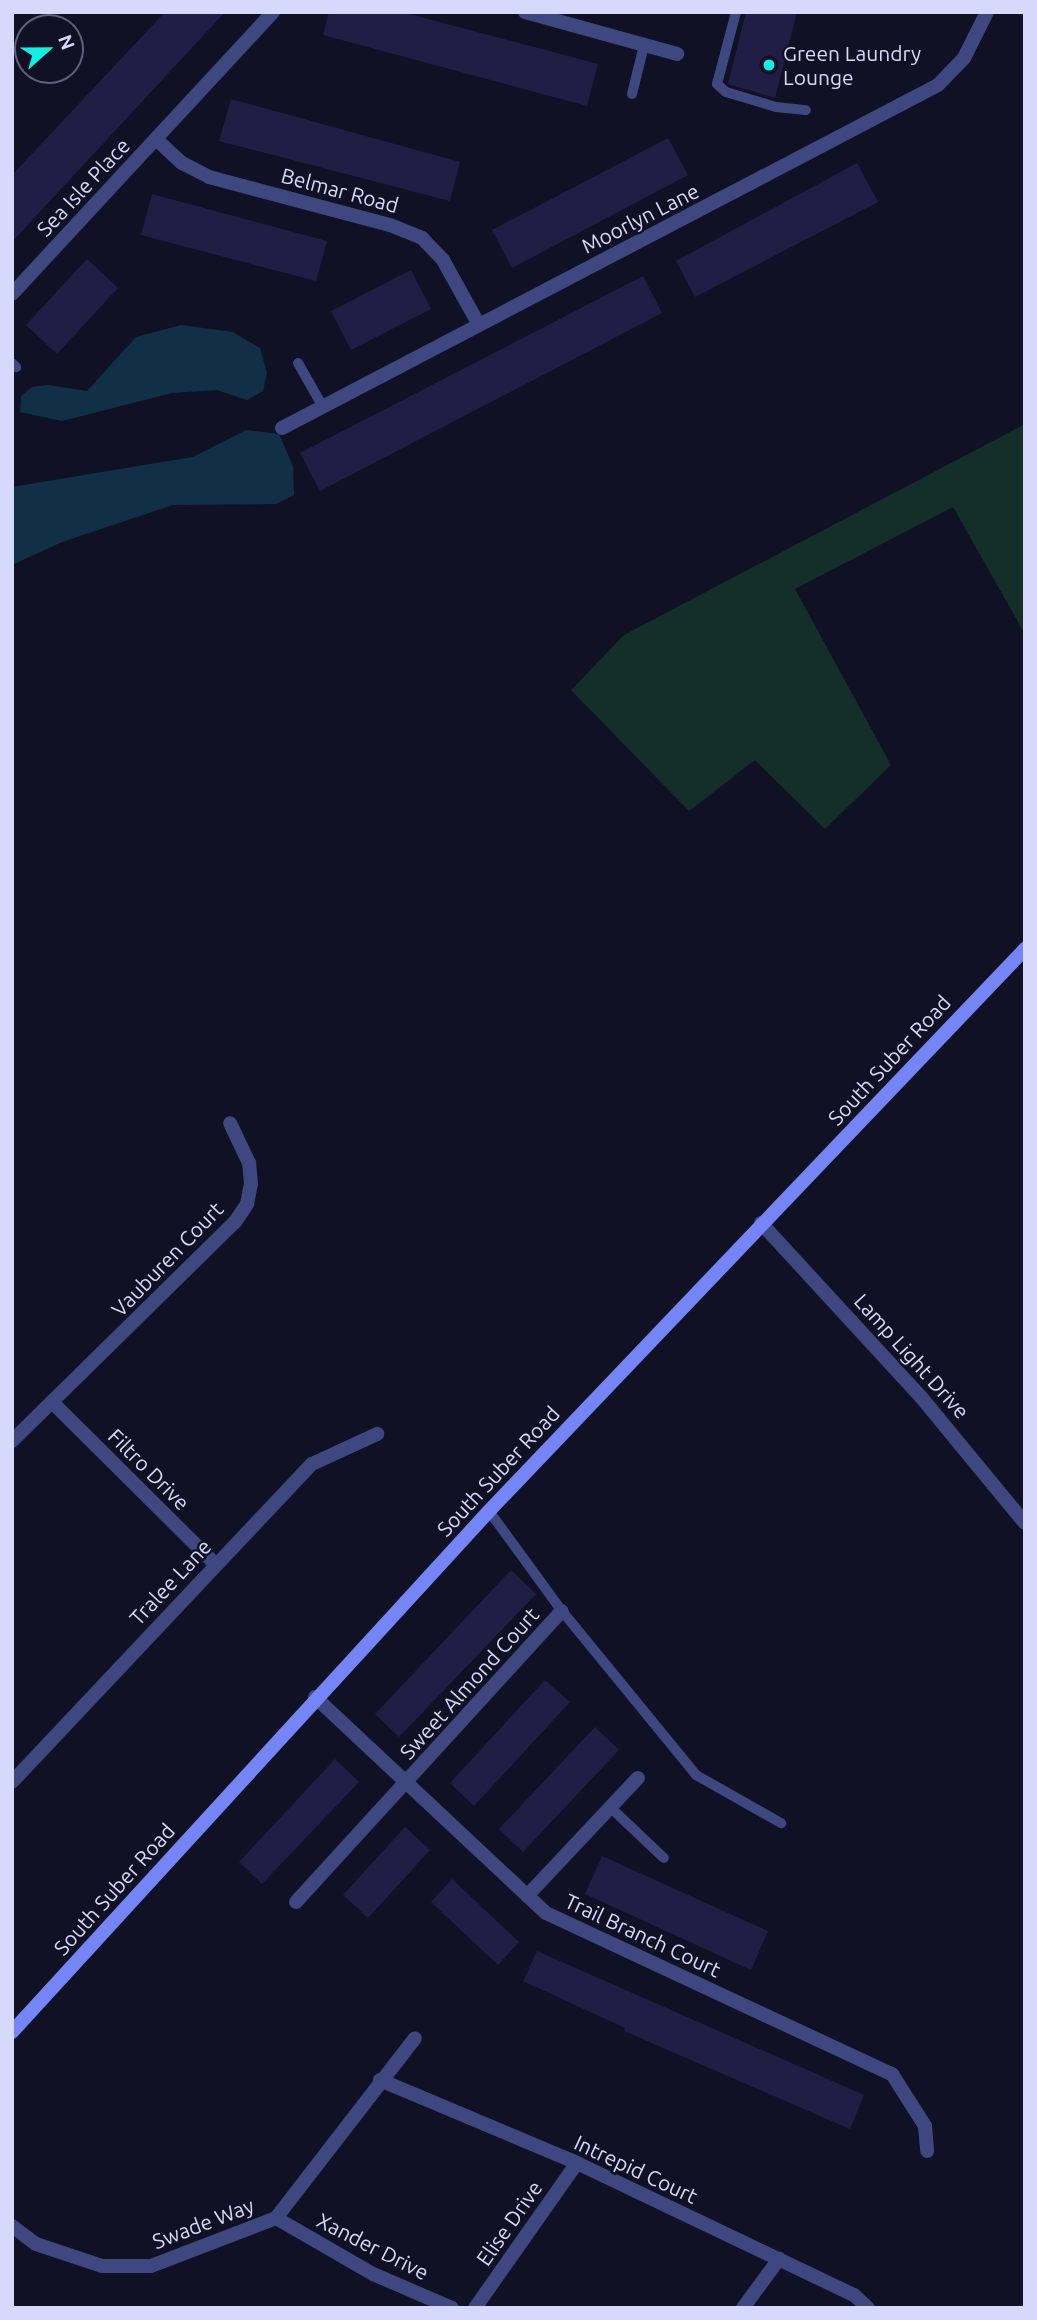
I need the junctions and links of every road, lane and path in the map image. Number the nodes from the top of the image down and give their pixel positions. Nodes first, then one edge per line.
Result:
1 (273, 12) edge
2 (524, 12) edge
3 (736, 12) edge
4 (988, 12) edge
5 (643, 45) junction
6 (677, 54) dead end
7 (632, 94) dead end
8 (806, 110) dead end
9 (156, 139) junction
10 (12, 294) edge
11 (479, 325) junction
12 (299, 363) dead end
13 (323, 407) junction
14 (282, 428) dead end
15 (1025, 949) edge
16 (230, 1122) dead end
17 (761, 1223) junction
18 (54, 1404) junction
19 (377, 1434) dead end
20 (12, 1441) edge
21 (489, 1511) junction
22 (1025, 1523) edge
23 (215, 1563) junction
24 (562, 1611) junction
25 (315, 1697) junction
26 (638, 1778) dead end
27 (12, 1782) edge
28 (407, 1783) junction
29 (610, 1807) junction
30 (780, 1823) dead end
31 (664, 1858) dead end
32 (527, 1896) junction
33 (296, 1902) dead end
34 (12, 2032) edge
35 (415, 2038) dead end
36 (380, 2080) junction
37 (927, 2151) dead end
38 (577, 2163) junction
39 (276, 2218) junction
40 (12, 2226) edge
41 (779, 2259) junction
42 (452, 2308) edge
43 (475, 2308) edge
44 (743, 2308) edge
45 (868, 2308) edge

1 - 9 street, Sea Isle Place
2 - 5 street
3 - 8 lane
4 - 11 street, Moorlyn Lane
5 - 6 street
5 - 7 lane
9 - 10 street, Sea Isle Place
9 - 11 street, Belmar Road
11 - 13 street, Moorlyn Lane
12 - 13 lane
13 - 14 street, Moorlyn Lane
15 - 17 street, South Suber Road
16 - 18 street, Vauburen Court
17 - 21 street, South Suber Road
17 - 22 street, Lamp Light Drive
18 - 20 street, Vauburen Court
18 - 23 street, Filtro Drive
19 - 23 street, Tralee Lane
21 - 24 lane
21 - 25 street, South Suber Road
23 - 27 street, Tralee Lane
24 - 28 street, Sweet Almond Court
24 - 30 lane
25 - 28 street, Trail Branch Court
25 - 34 street, South Suber Road
26 - 29 street
28 - 32 street, Trail Branch Court
28 - 33 street, Sweet Almond Court
29 - 31 lane
29 - 32 street
32 - 37 street, Trail Branch Court
35 - 36 street, Swade Way
36 - 38 street, Intrepid Court
36 - 39 street, Swade Way
38 - 41 street, Intrepid Court
38 - 43 street, Elise Drive
39 - 40 street, Swade Way
39 - 42 street, Xander Drive
41 - 44 street
41 - 45 street, Intrepid Court

